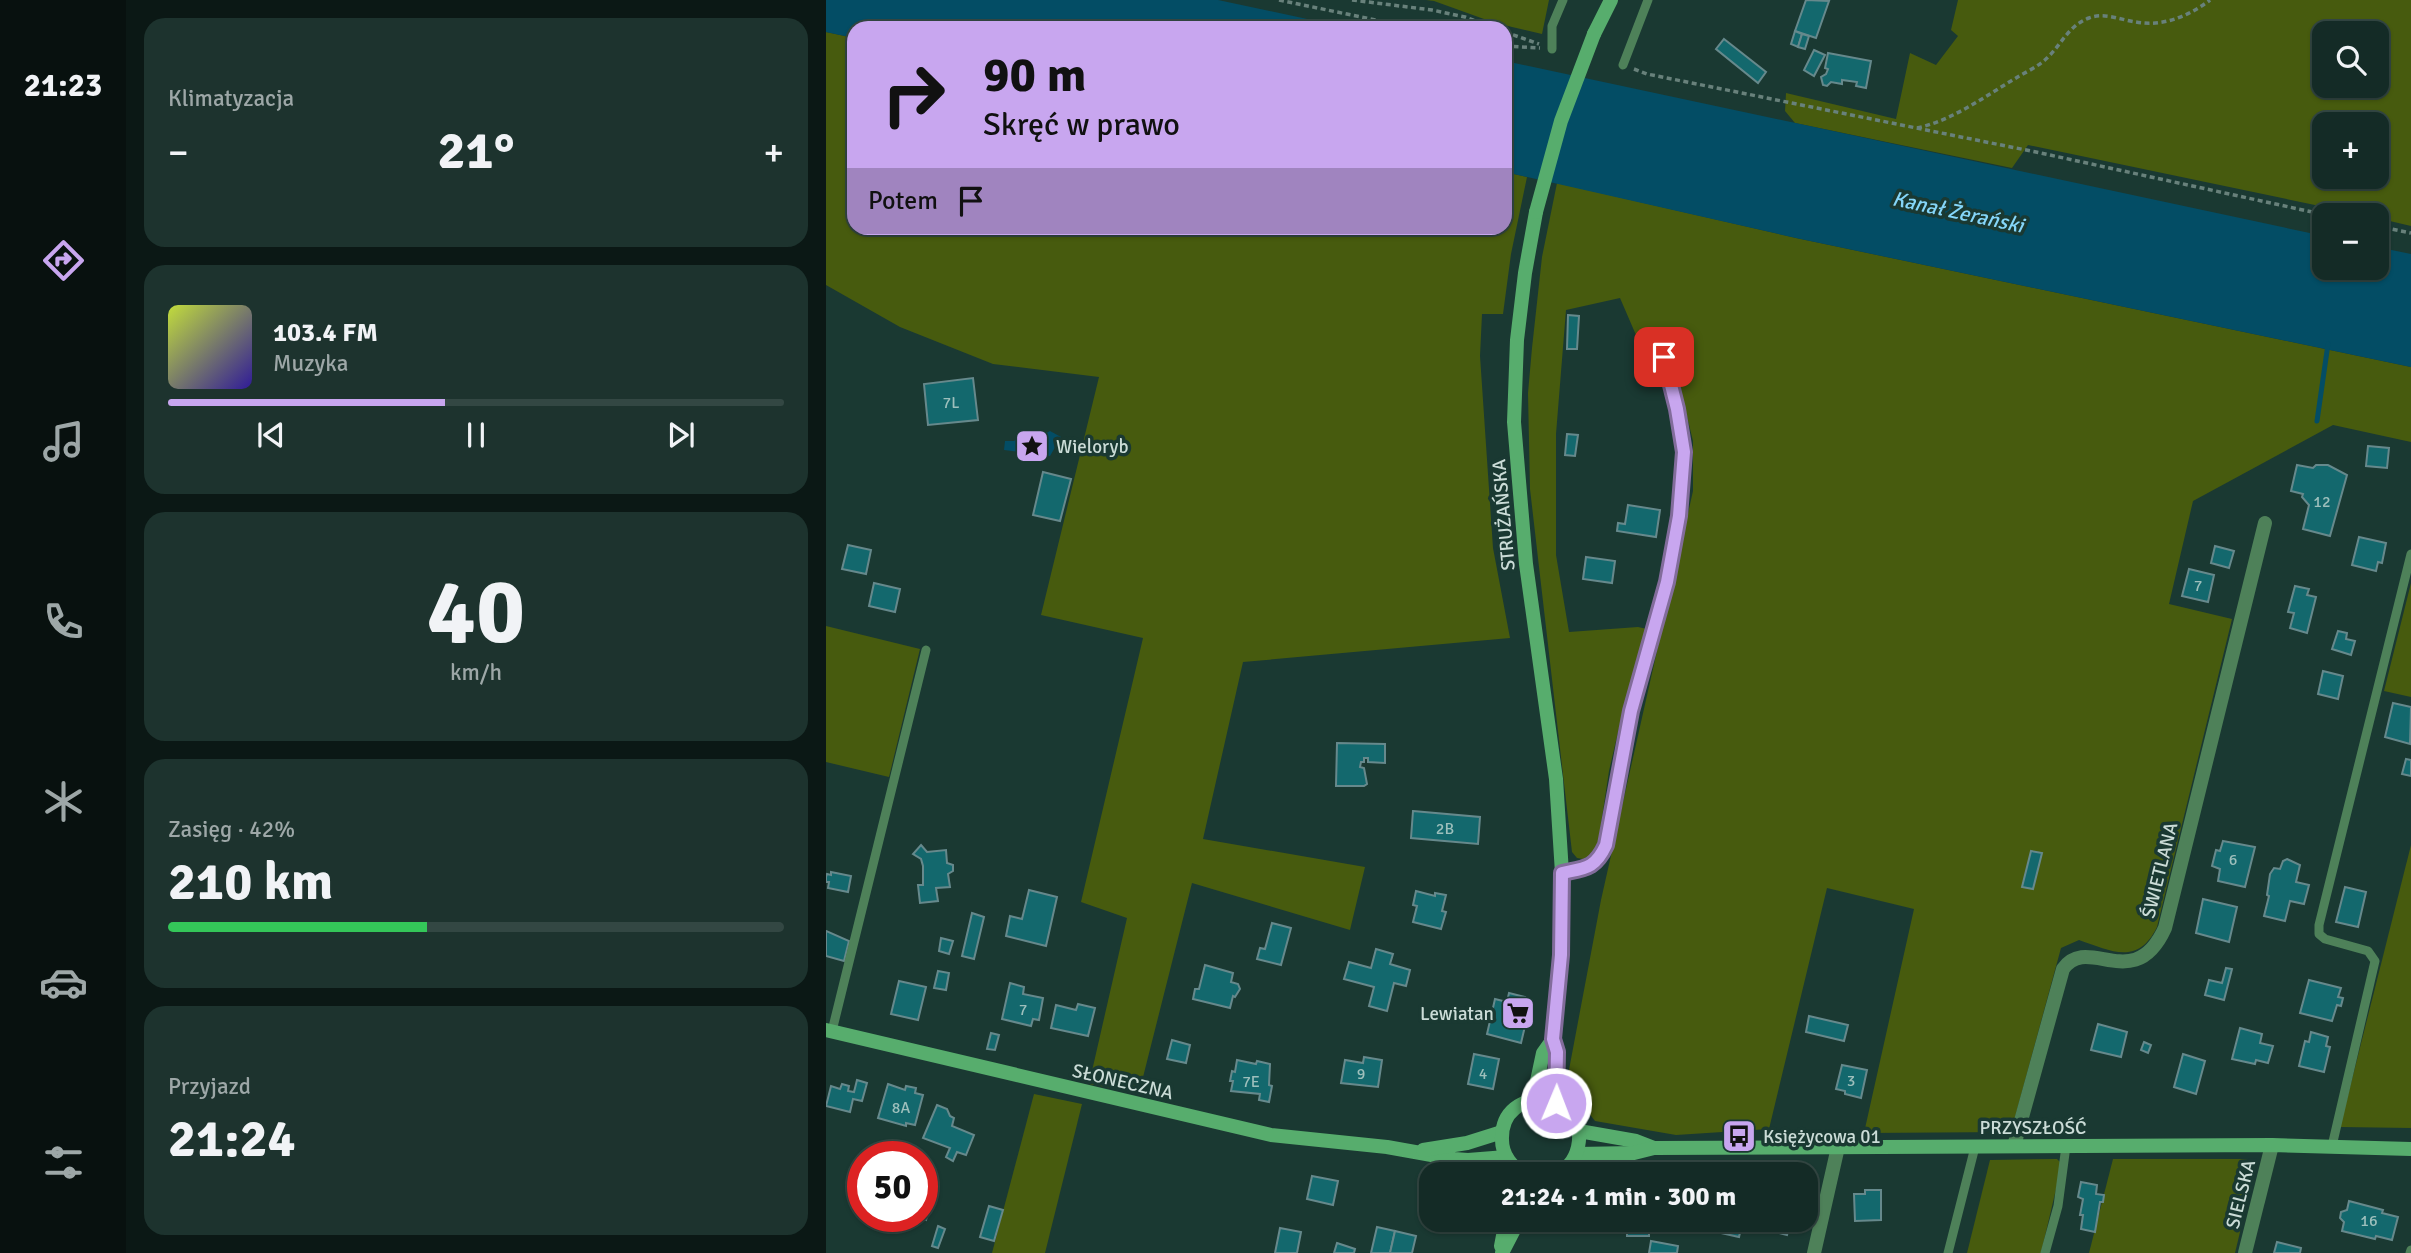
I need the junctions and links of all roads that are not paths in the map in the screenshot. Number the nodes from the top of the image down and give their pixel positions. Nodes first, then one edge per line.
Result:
1 (1563, 0) edge
2 (1611, 0) edge
3 (1648, 0) edge
4 (1552, 49) road end
5 (1623, 65) road end
6 (1664, 357) dead end
7 (2265, 523) dead end
8 (2411, 554) edge
9 (926, 650) dead end
10 (1562, 873) junction
11 (829, 1030) edge
12 (1553, 1039) junction
13 (1533, 1100) junction
14 (1556, 1103) junction
15 (1579, 1131) junction
16 (1502, 1132) junction
17 (2272, 1145) junction
18 (2014, 1146) junction
19 (2066, 1146) junction
20 (2332, 1146) junction
21 (1838, 1147) junction
22 (1975, 1147) junction
23 (1654, 1148) junction
24 (2411, 1149) edge
25 (1415, 1151) junction
26 (1577, 1154) junction
27 (1480, 1162) edge
28 (1512, 1162) edge
29 (1571, 1162) edge
30 (1504, 1232) edge
31 (1512, 1232) edge
32 (1501, 1253) edge
33 (1814, 1253) edge
34 (1948, 1253) edge
35 (2045, 1253) edge
36 (2245, 1253) edge

1 - 4 lane
2 - 10 street, STRUŻAŃSKA, bridge
3 - 5 lane
6 - 10 lane
7 - 18 street, ŚWIETLANA
8 - 20 lane
9 - 11 lane
10 - 12 street, STRUŻAŃSKA
11 - 25 street, SŁONECZNA
12 - 13 street, STRUŻAŃSKA
12 - 14 street, STRUŻAŃSKA
13 - 14 street
13 - 16 street
14 - 15 street
15 - 23 street, PRZYSZŁOŚĆ
15 - 26 street
16 - 25 street, SŁONECZNA
16 - 28 street
17 - 19 street, PRZYSZŁOŚĆ
17 - 20 street, PRZYSZŁOŚĆ
17 - 36 street, SIELSKA
18 - 19 street, PRZYSZŁOŚĆ
18 - 22 street, PRZYSZŁOŚĆ
19 - 35 lane
20 - 24 street, PRZYSZŁOŚĆ
21 - 22 street, PRZYSZŁOŚĆ
21 - 23 street, PRZYSZŁOŚĆ
21 - 33 street
22 - 34 lane
23 - 26 street, PRZYSZŁOŚĆ
25 - 27 street, SŁONECZNA
26 - 29 street
30 - 32 street
31 - 32 street

